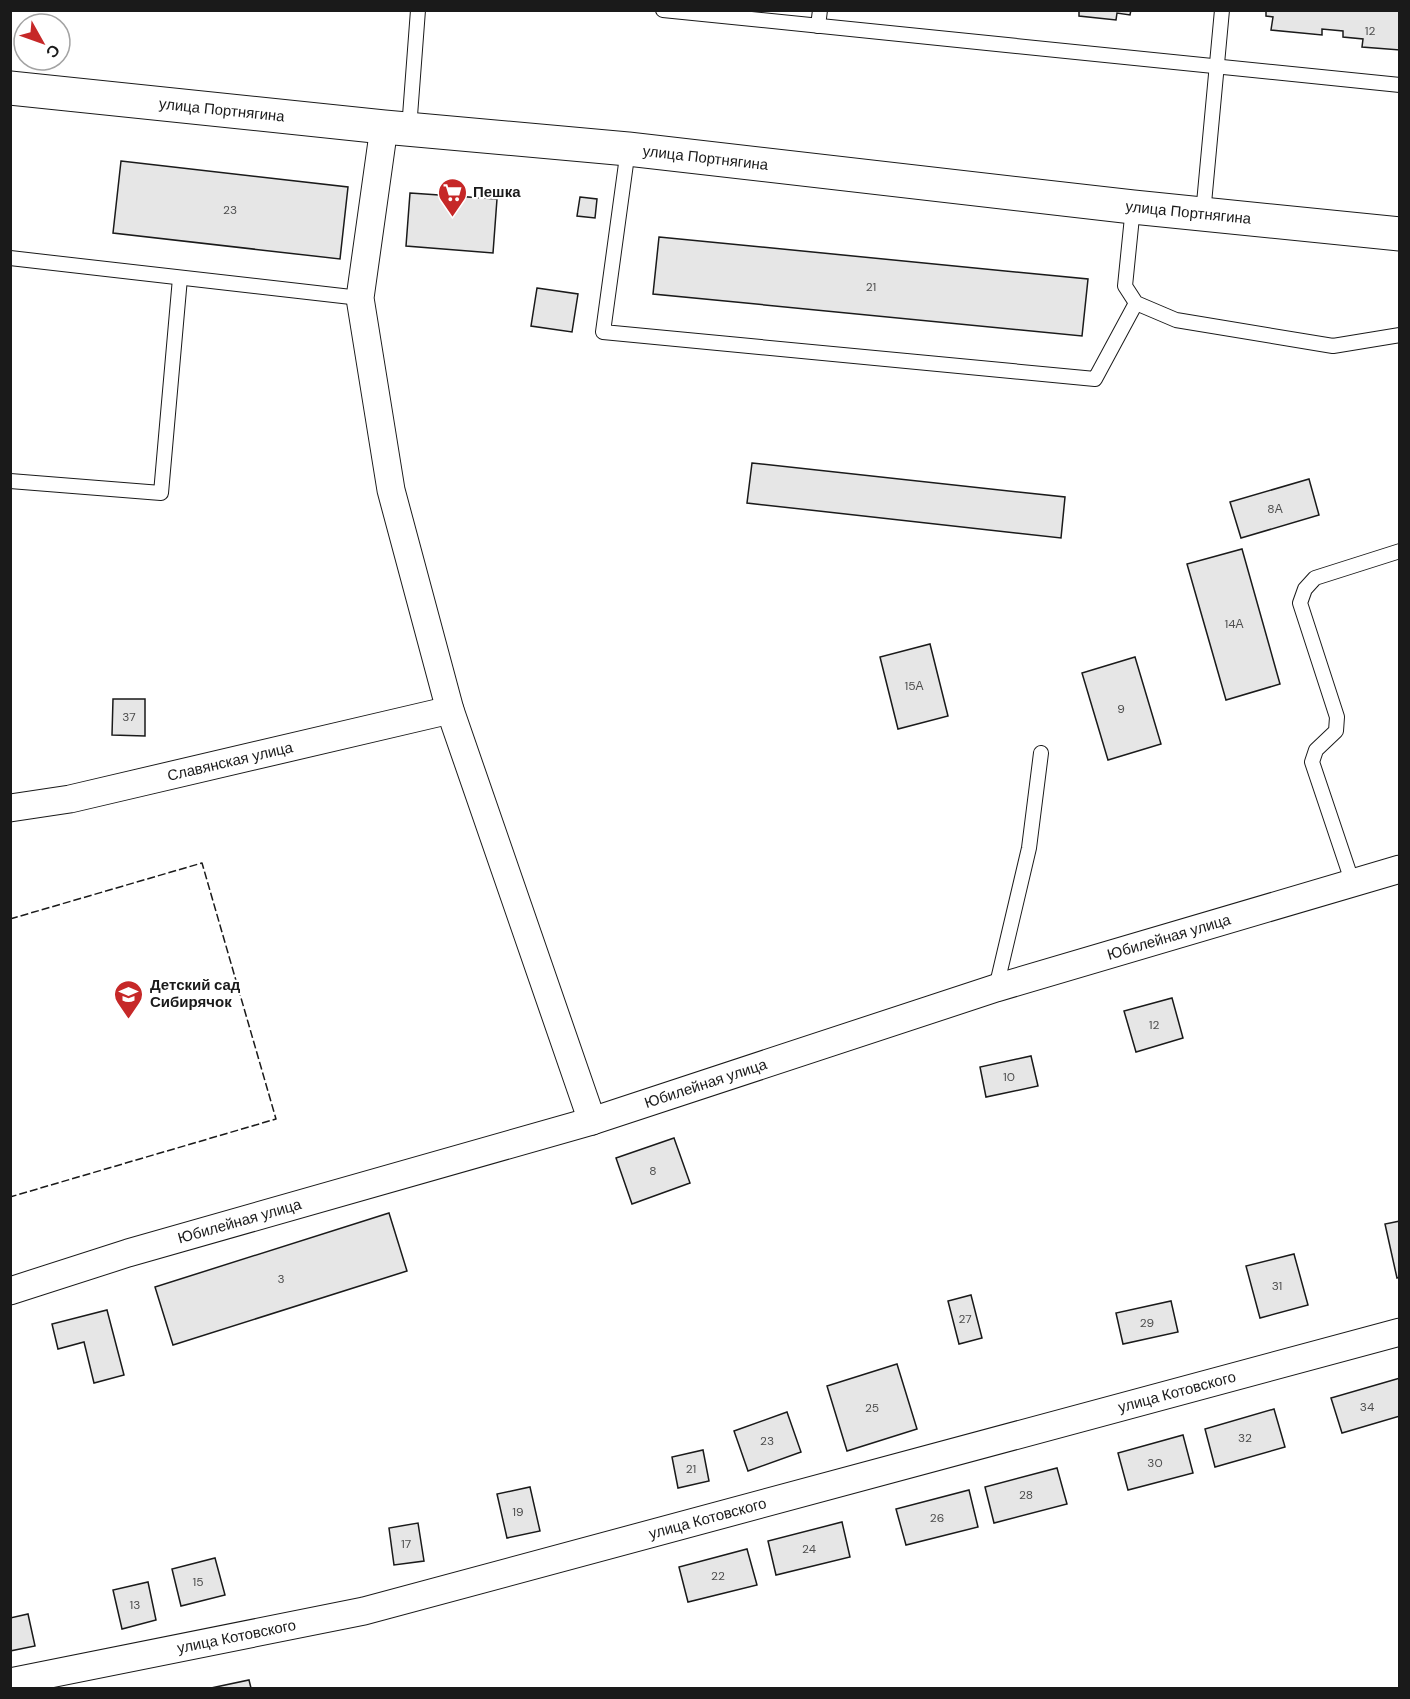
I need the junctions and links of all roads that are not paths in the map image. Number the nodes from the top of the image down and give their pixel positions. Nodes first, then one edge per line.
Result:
1 (418, 10) edge
2 (663, 10) edge
3 (820, 10) edge
4 (1222, 10) edge
5 (818, 26) junction
6 (1216, 66) junction
7 (1400, 85) edge
8 (10, 88) edge
9 (397, 128) junction
10 (628, 149) junction
11 (1133, 207) junction
12 (1203, 214) junction
13 (1400, 234) edge
14 (10, 258) edge
15 (180, 278) junction
16 (360, 297) junction
17 (1136, 303) junction
18 (1400, 335) edge
19 (10, 481) edge
20 (1400, 551) edge
21 (450, 710) junction
22 (1041, 753) dead end
23 (10, 808) edge
24 (1400, 869) edge
25 (1353, 884) junction
26 (996, 988) junction
27 (592, 1121) junction
28 (10, 1291) edge
29 (1400, 1332) edge
30 (10, 1682) edge

1 - 9 lane
2 - 5 lane
3 - 5 lane
4 - 6 lane
5 - 6 lane
6 - 7 lane
6 - 12 lane
8 - 9 main road, улица Портнягина
9 - 10 main road, улица Портнягина
9 - 16 street
10 - 11 main road, улица Портнягина
10 - 17 lane
11 - 12 main road, улица Портнягина
11 - 17 lane
12 - 13 main road, улица Портнягина
14 - 15 lane
15 - 16 lane
15 - 19 lane
16 - 21 street
17 - 18 lane
20 - 25 lane
21 - 23 street, Славянская улица
21 - 27 street
22 - 26 lane
24 - 25 street, Юбилейная улица
25 - 26 street, Юбилейная улица
26 - 27 street, Юбилейная улица
27 - 28 street, Юбилейная улица
29 - 30 street, улица Котовского

